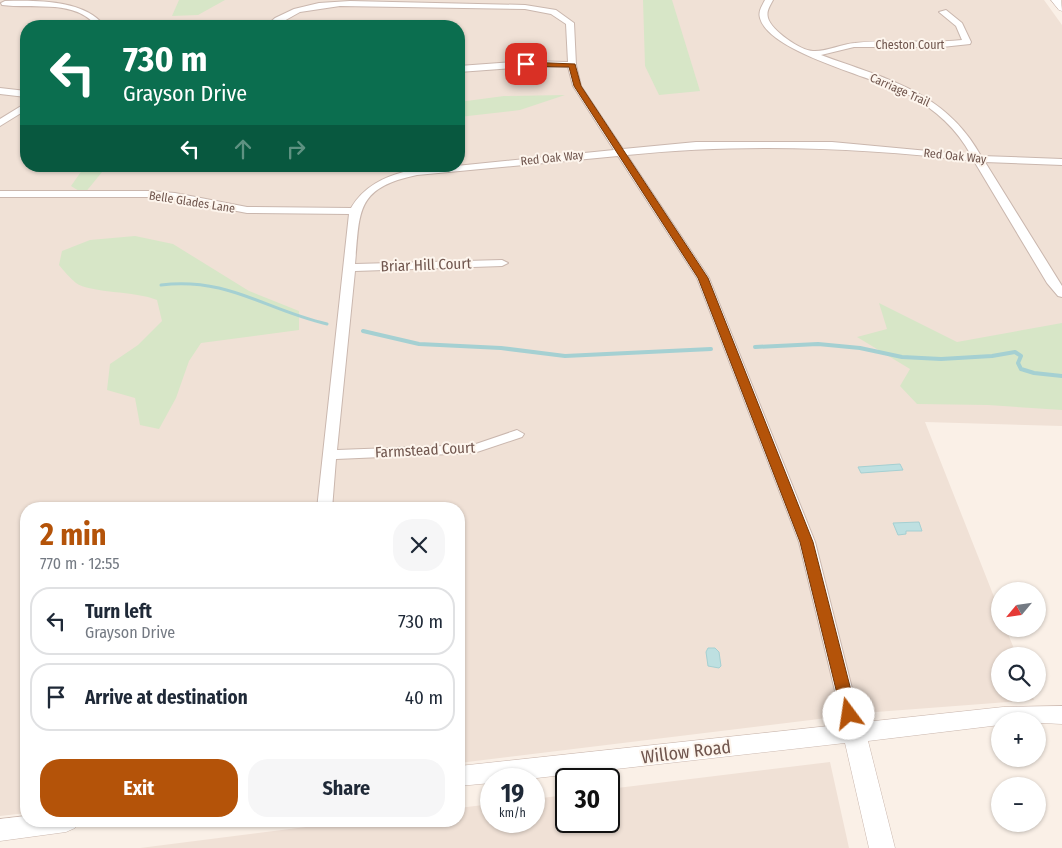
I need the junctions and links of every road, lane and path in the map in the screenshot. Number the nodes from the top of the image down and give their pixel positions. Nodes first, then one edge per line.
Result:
1 (769, 0) edge
2 (1056, 0) edge
3 (4, 3) edge
4 (1062, 8) edge
5 (943, 12) dead end
6 (96, 20) edge
7 (278, 20) edge
8 (813, 54) junction
9 (572, 65) junction
10 (465, 69) edge
11 (0, 91) edge
12 (20, 93) edge
13 (20, 110) edge
14 (0, 122) edge
15 (620, 151) junction
16 (978, 159) junction
17 (1062, 162) edge
18 (465, 168) edge
19 (426, 172) edge
20 (0, 194) edge
21 (354, 211) junction
22 (502, 263) dead end
23 (350, 268) junction
24 (1062, 293) edge
25 (517, 434) dead end
26 (330, 455) junction
27 (325, 502) edge
28 (1062, 715) edge
29 (854, 732) junction
30 (465, 775) edge
31 (22, 827) edge
32 (0, 830) edge
33 (882, 848) edge

1 - 8 street, Carriage Trail
2 - 4 street
3 - 6 street
5 - 8 street, Cheston Court
7 - 9 street
8 - 16 street, Carriage Trail
9 - 10 street
9 - 15 street
11 - 12 street
13 - 14 street
15 - 16 street, Red Oak Way
15 - 18 street, Red Oak Way
15 - 29 street
16 - 17 street, Red Oak Way
16 - 24 street, Carriage Trail
19 - 21 street, Red Oak Way
20 - 21 street, Belle Glades Lane
21 - 23 street
22 - 23 street, Briar Hill Court
23 - 26 street
25 - 26 street, Farmstead Court
26 - 27 street
28 - 29 street, Willow Road
29 - 30 street, Willow Road
29 - 33 street
31 - 32 street

